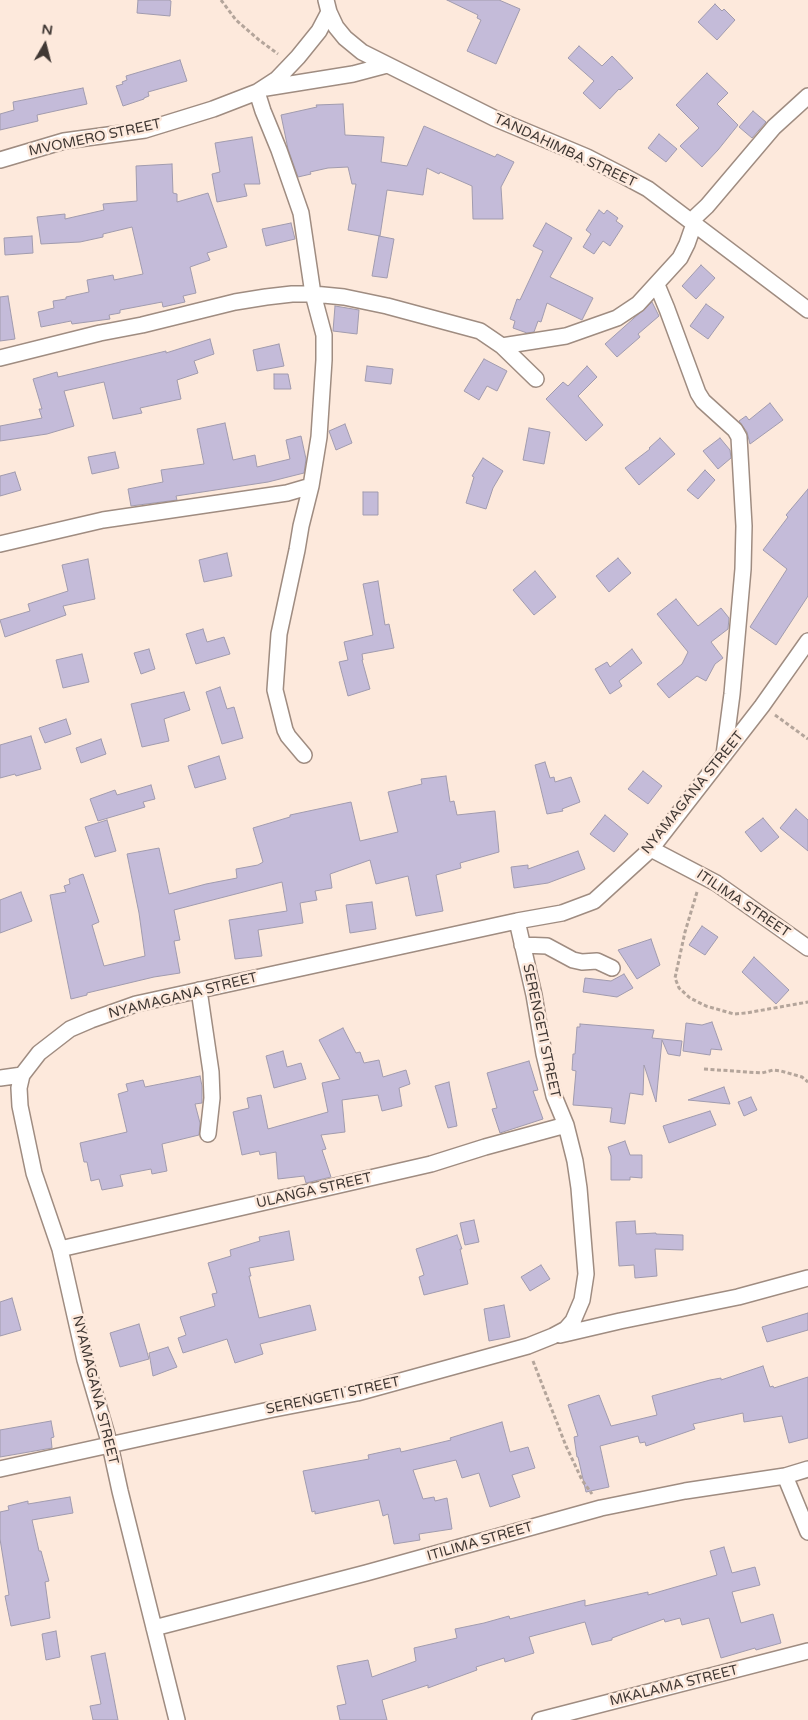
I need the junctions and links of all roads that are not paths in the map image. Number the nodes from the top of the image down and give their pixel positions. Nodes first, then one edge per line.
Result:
1 (328, 6) edge
2 (387, 65) junction
3 (262, 90) junction
4 (808, 96) edge
5 (0, 160) edge
6 (692, 222) junction
7 (656, 285) junction
8 (313, 294) junction
9 (808, 310) edge
10 (502, 346) junction
11 (0, 358) edge
12 (536, 379) dead end
13 (311, 486) junction
14 (0, 544) edge
15 (808, 641) edge
16 (304, 755) dead end
17 (724, 756) junction
18 (651, 849) junction
19 (517, 921) junction
20 (522, 945) junction
21 (808, 948) edge
22 (612, 968) dead end
23 (198, 990) junction
24 (22, 1075) junction
25 (0, 1078) edge
26 (566, 1124) junction
27 (208, 1134) dead end
28 (60, 1249) junction
29 (808, 1278) edge
30 (554, 1336) junction
31 (110, 1445) junction
32 (0, 1470) edge
33 (808, 1470) edge
34 (786, 1476) junction
35 (808, 1532) edge
36 (154, 1628) junction
37 (808, 1651) edge
38 (177, 1720) edge
39 (540, 1720) edge

1 - 2 street, TANDAHIMBA STREET
1 - 3 street, MVOMERO STREET
2 - 3 street
2 - 6 street, TANDAHIMBA STREET
3 - 5 street, MVOMERO STREET
3 - 8 street
4 - 6 street
6 - 7 street
6 - 9 street, TANDAHIMBA STREET
7 - 10 street
7 - 17 street
8 - 10 street
8 - 11 street
8 - 13 street
10 - 12 street
13 - 14 street
13 - 16 street
15 - 17 street, NYAMAGANA STREET
17 - 18 street, NYAMAGANA STREET
18 - 19 street, NYAMAGANA STREET
18 - 21 street, ITILIMA STREET
19 - 20 street, SERENGETI STREET
19 - 23 street, NYAMAGANA STREET
20 - 22 street
20 - 26 street, SERENGETI STREET
23 - 24 street, NYAMAGANA STREET
23 - 27 street
24 - 25 street
24 - 28 street, NYAMAGANA STREET
26 - 28 street, ULANGA STREET
26 - 30 street, SERENGETI STREET
28 - 31 street, NYAMAGANA STREET
29 - 30 street, SERENGETI STREET
30 - 31 street, SERENGETI STREET
31 - 32 street, SERENGETI STREET
31 - 36 street, NYAMAGANA STREET
33 - 34 street, ITILIMA STREET
34 - 35 street
34 - 36 street, ITILIMA STREET
36 - 38 street, NYAMAGANA STREET
37 - 39 street, MKALAMA STREET

